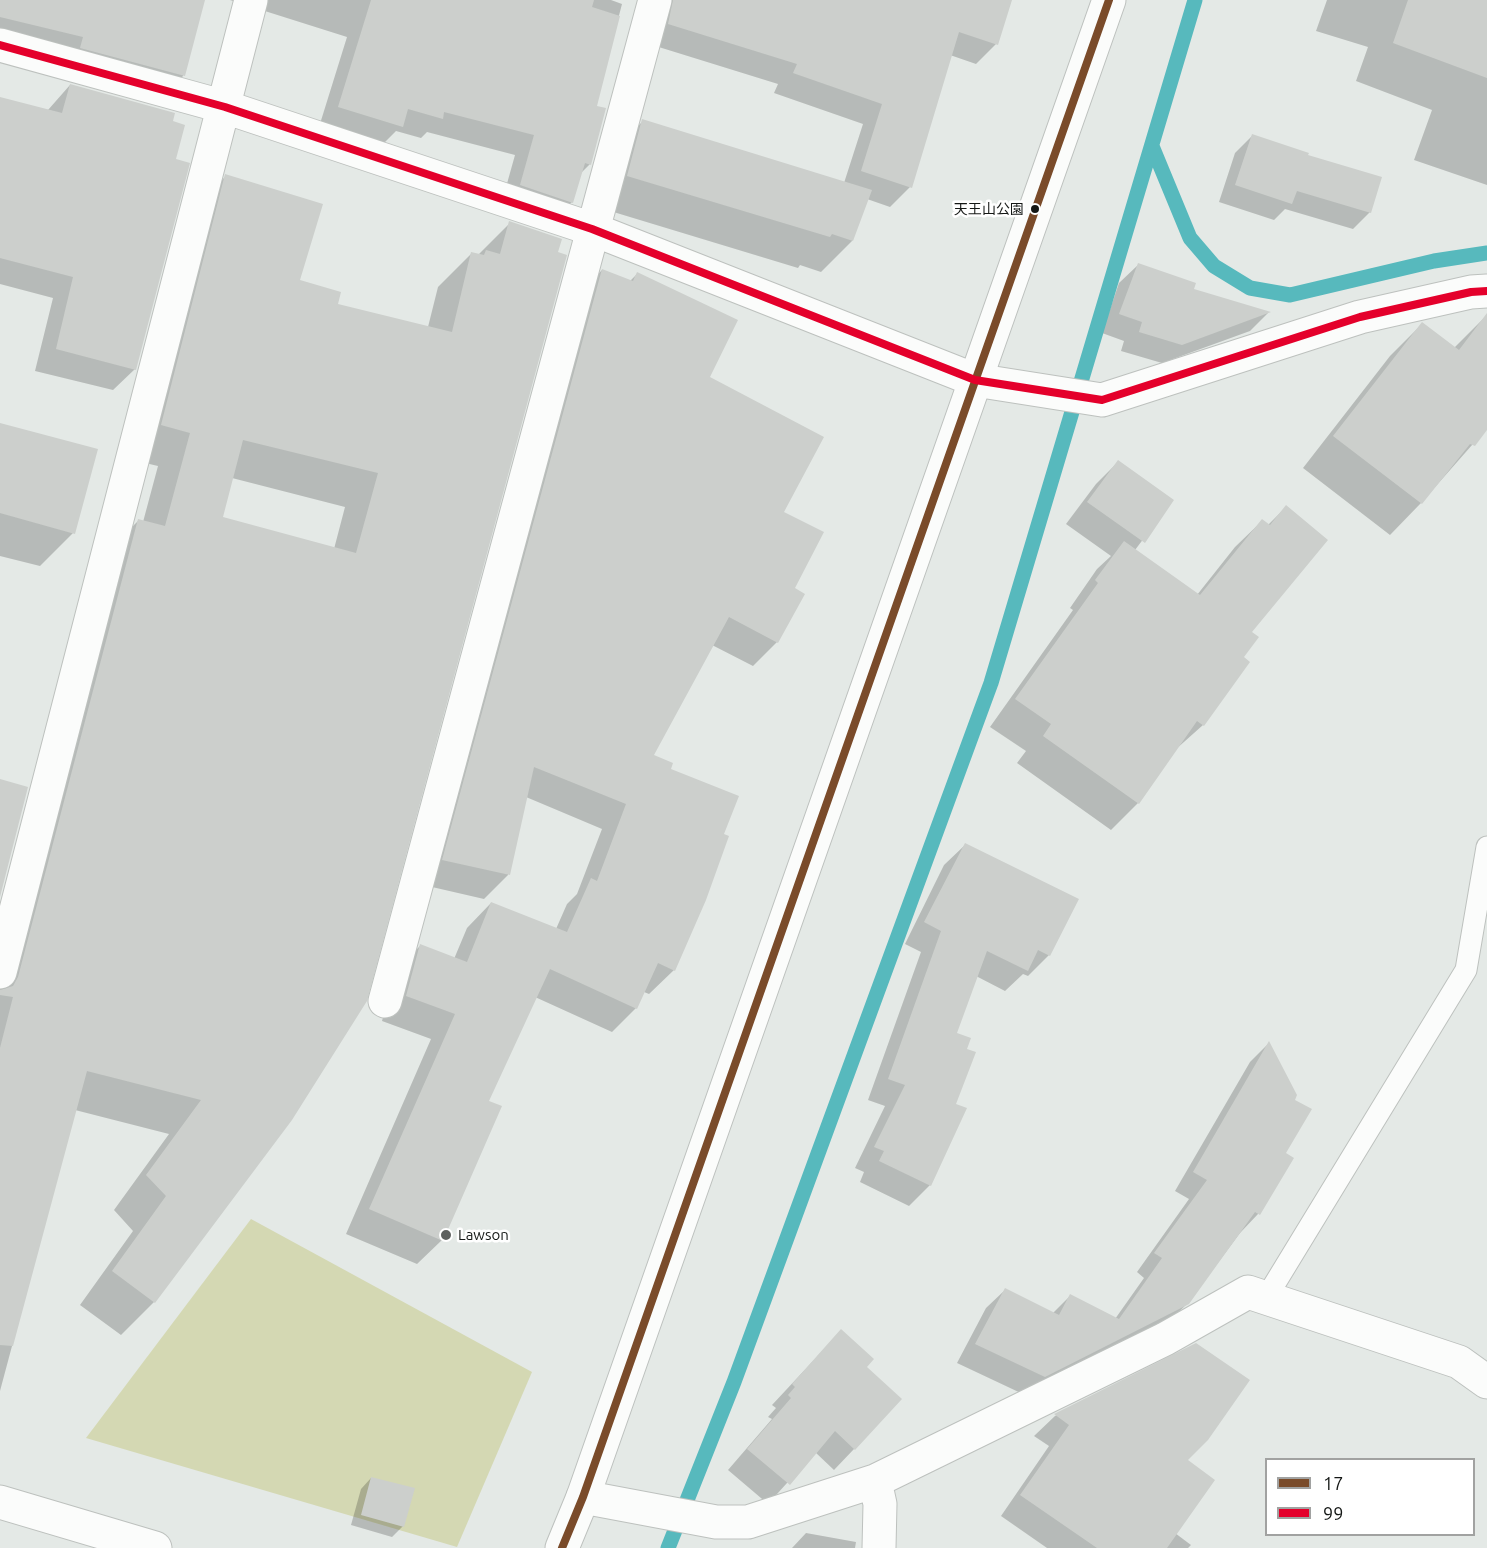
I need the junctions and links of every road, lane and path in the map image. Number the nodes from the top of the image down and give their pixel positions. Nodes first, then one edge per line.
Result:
1 (251, 0) edge
2 (655, 0) edge
3 (1109, 0) edge
4 (0, 45) edge
5 (225, 107) junction
6 (592, 229) junction
7 (1487, 291) edge
8 (975, 380) junction
9 (1487, 847) edge
10 (0, 972) edge
11 (385, 1001) dead end
12 (1266, 1298) junction
13 (1487, 1382) edge
14 (875, 1481) junction
15 (583, 1497) junction
16 (0, 1502) edge
17 (155, 1548) edge
18 (562, 1548) edge
19 (879, 1548) edge

1 - 5 street
2 - 6 street
3 - 8 street
4 - 5 street
5 - 6 street
5 - 10 street
6 - 8 street
6 - 11 street
7 - 8 street
8 - 15 street
9 - 12 lane
12 - 13 street
12 - 14 street
14 - 15 street
14 - 19 street
15 - 18 street
16 - 17 street

